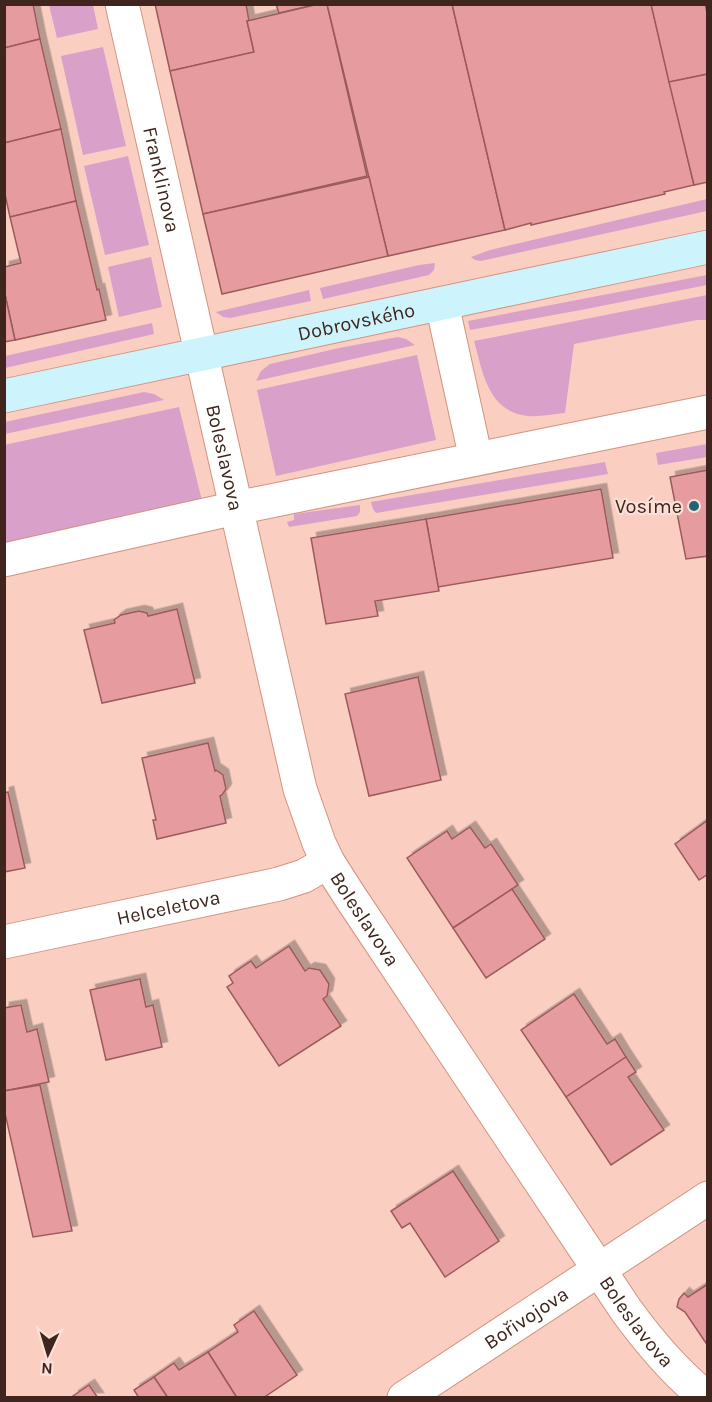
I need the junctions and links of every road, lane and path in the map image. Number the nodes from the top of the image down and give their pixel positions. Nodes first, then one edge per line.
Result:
1 (122, 4) edge
2 (708, 248) edge
3 (442, 304) junction
4 (202, 354) junction
5 (4, 396) edge
6 (708, 412) edge
7 (476, 459) junction
8 (236, 508) junction
9 (4, 560) edge
10 (328, 862) junction
11 (4, 942) edge
12 (708, 1198) edge
13 (599, 1270) junction
14 (404, 1398) edge
15 (707, 1398) edge

1 - 4 street, Franklinova
2 - 3 main road, Dobrovského
3 - 4 main road, Dobrovského
3 - 7 street
4 - 5 main road, Dobrovského
4 - 8 street, Boleslavova
6 - 7 street
7 - 8 street
8 - 9 street
8 - 10 street, Boleslavova
10 - 11 street, Helceletova
10 - 13 street, Boleslavova
12 - 13 street, Bořivojova
13 - 14 street, Bořivojova
13 - 15 street, Boleslavova

